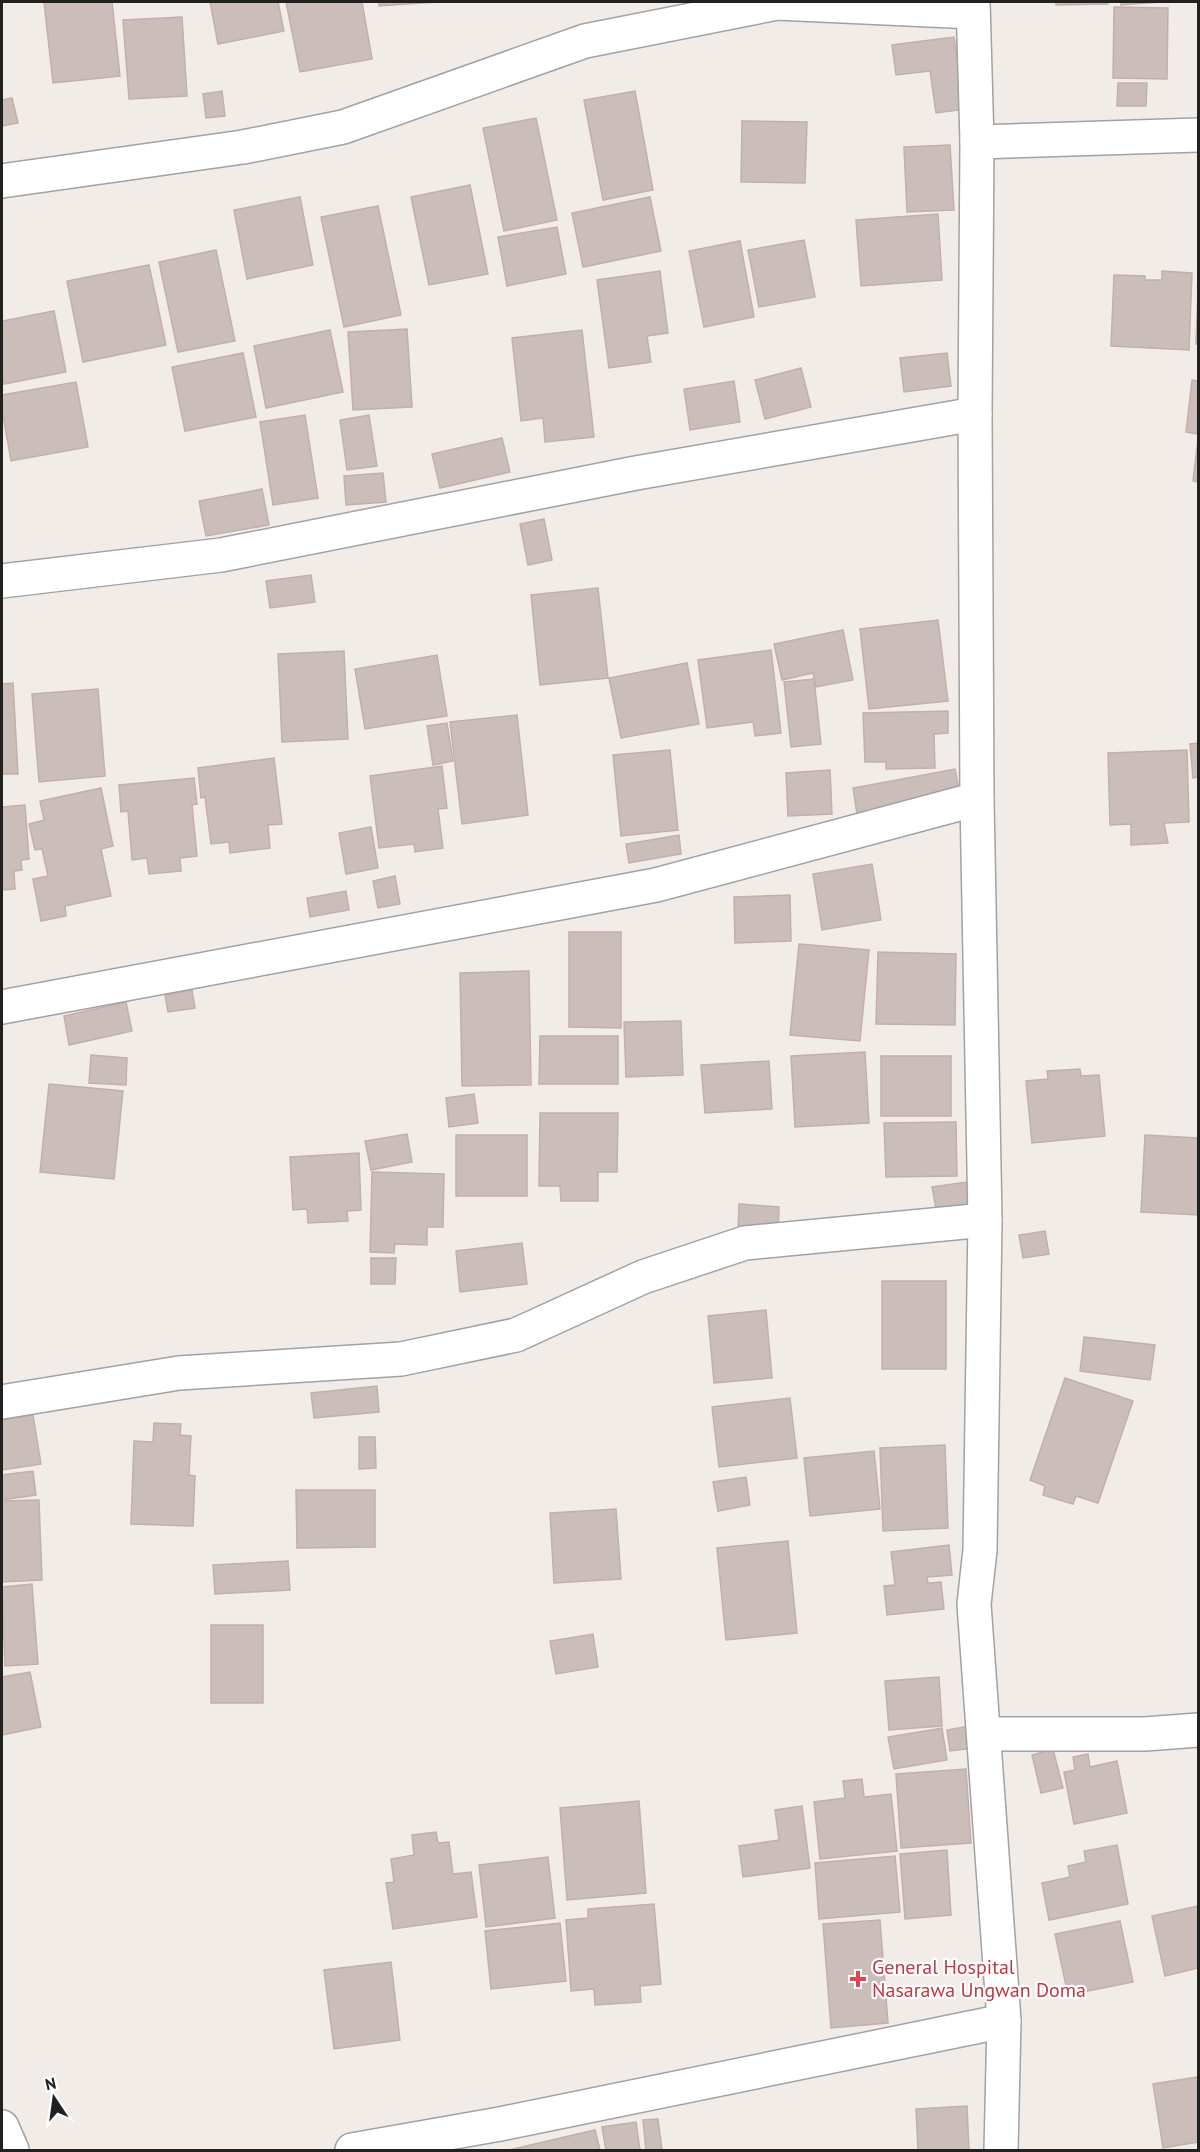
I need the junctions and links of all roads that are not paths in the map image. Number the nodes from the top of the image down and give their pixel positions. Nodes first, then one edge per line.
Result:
1 (973, 7) edge
2 (1198, 135) edge
3 (977, 142) junction
4 (2, 181) edge
5 (975, 414) junction
6 (2, 581) edge
7 (977, 799) junction
8 (2, 1007) edge
9 (985, 1220) junction
10 (2, 1401) edge
11 (1198, 1730) edge
12 (984, 1734) junction
13 (1004, 2021) junction
14 (2, 2127) edge
15 (12, 2151) edge
16 (352, 2151) edge
17 (1001, 2151) edge

1 - 3 street
1 - 4 street
2 - 3 street
3 - 5 street
5 - 6 street
5 - 7 street
7 - 8 street
7 - 9 street
9 - 10 street
9 - 12 street
11 - 12 street
12 - 13 street
13 - 16 street
13 - 17 street
14 - 15 street

